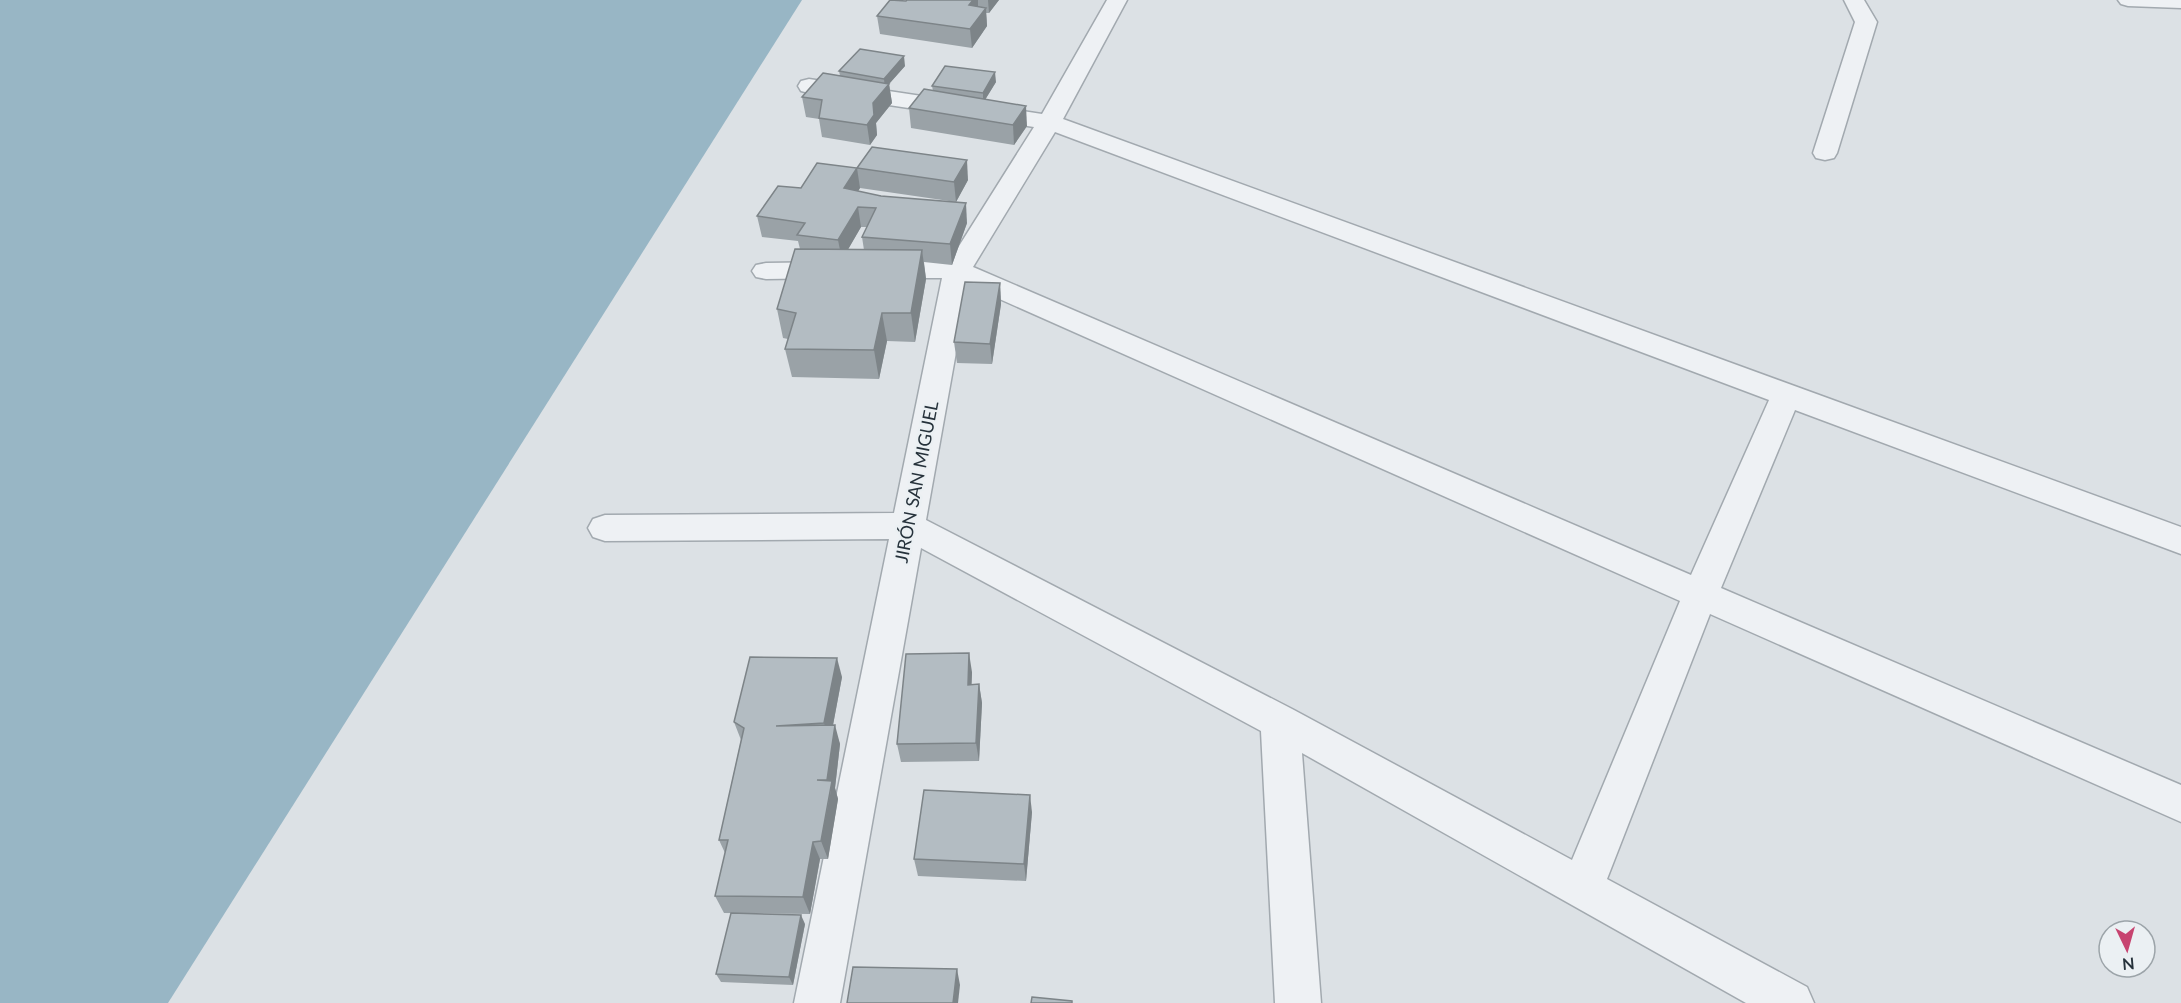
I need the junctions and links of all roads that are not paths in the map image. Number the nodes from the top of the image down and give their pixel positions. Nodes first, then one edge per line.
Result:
1 (1117, 0) edge
2 (1854, 0) edge
3 (2128, 0) edge
4 (2181, 2) edge
5 (808, 86) edge
6 (1049, 122) junction
7 (1825, 153) dead end
8 (766, 270) dead end
9 (957, 270) junction
10 (1787, 394) junction
11 (909, 526) junction
12 (605, 528) dead end
13 (2181, 541) edge
14 (1701, 593) junction
15 (1280, 722) junction
16 (2181, 804) edge
17 (1582, 888) junction
18 (817, 1003) edge
19 (1298, 1003) edge
20 (1791, 1003) edge

1 - 6 street, JIRÓN SAN MIGUEL
2 - 7 street
3 - 4 street
5 - 6 street
6 - 9 street, JIRÓN SAN MIGUEL
6 - 10 street
8 - 9 street
9 - 11 street, JIRÓN SAN MIGUEL
9 - 14 street
10 - 13 street
10 - 14 street
11 - 12 street
11 - 15 street
11 - 18 street, JIRÓN SAN MIGUEL
14 - 16 street
14 - 17 street
15 - 17 street
15 - 19 street
17 - 20 street

